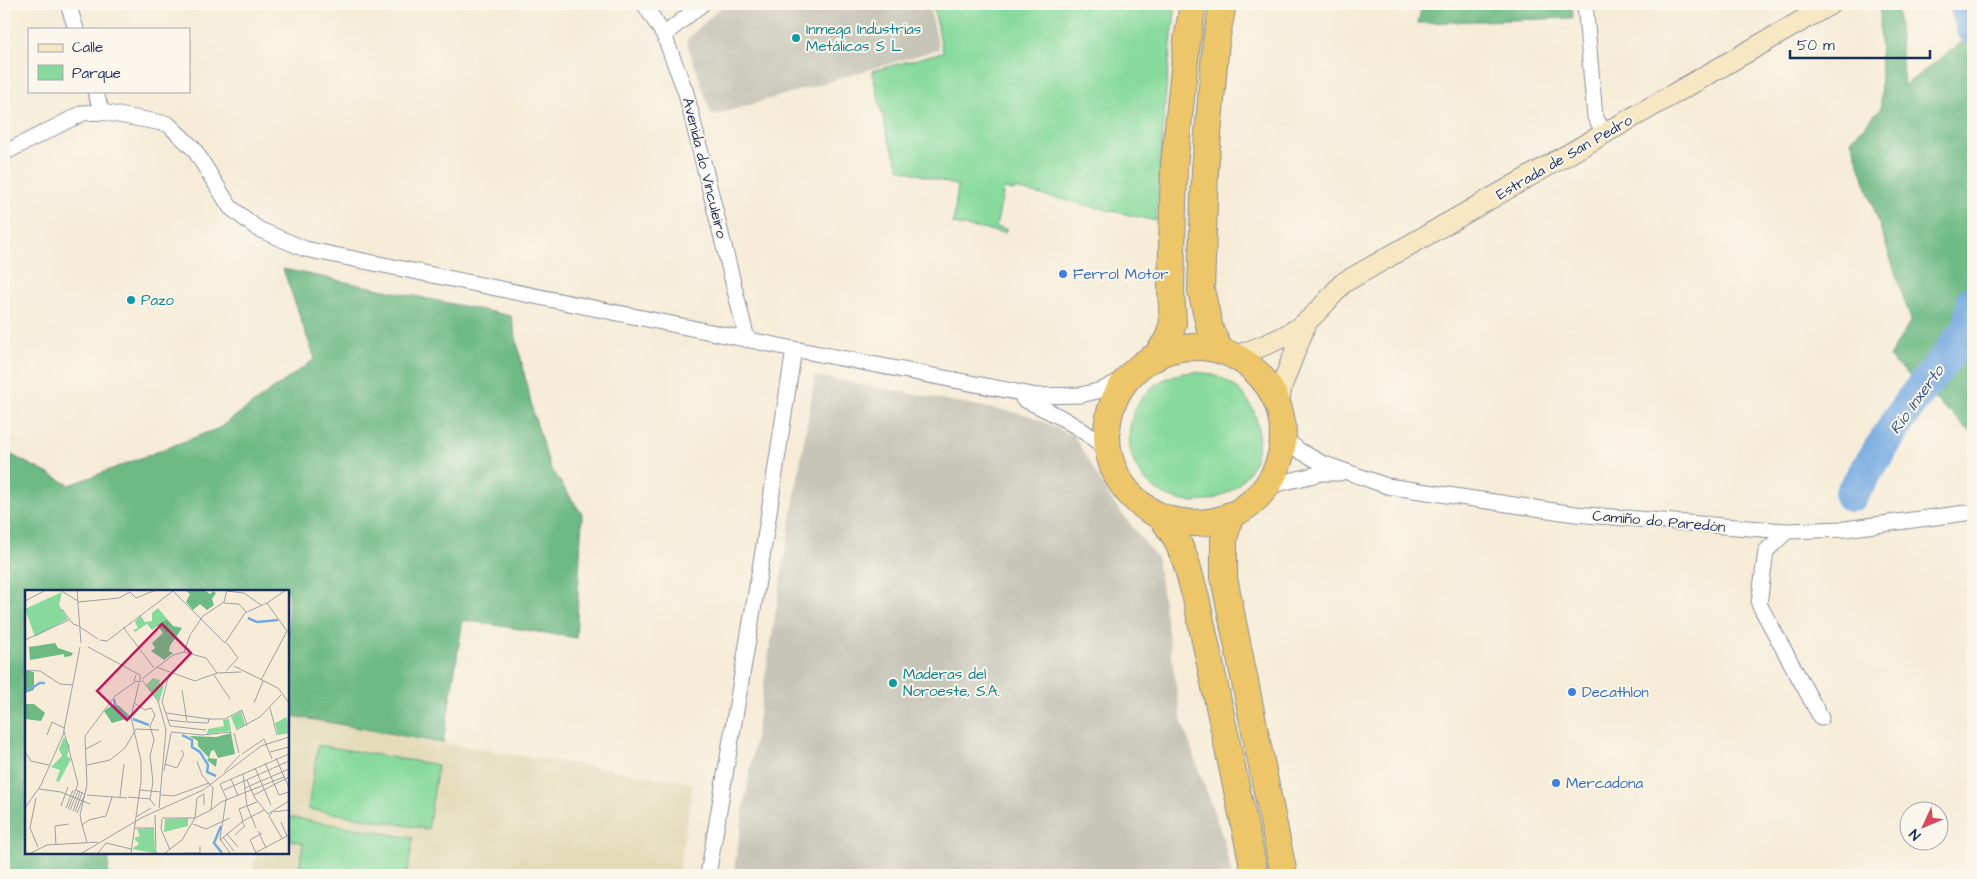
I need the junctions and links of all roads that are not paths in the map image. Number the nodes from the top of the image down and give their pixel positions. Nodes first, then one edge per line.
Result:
1 (68, 4) edge
2 (644, 4) edge
3 (702, 4) edge
4 (1193, 4) edge
5 (1223, 4) edge
6 (1585, 4) edge
7 (1831, 4) edge
8 (76, 28) edge
9 (664, 35) junction
10 (96, 92) edge
11 (102, 112) junction
12 (1605, 134) junction
13 (4, 153) edge
14 (1307, 321) junction
15 (747, 339) junction
16 (794, 349) junction
17 (1226, 352) junction
18 (1155, 358) junction
19 (1132, 374) junction
20 (1008, 392) junction
21 (1278, 408) junction
22 (1284, 438) junction
23 (1107, 450) junction
24 (1347, 473) junction
25 (1266, 487) junction
26 (1973, 512) edge
27 (1230, 515) junction
28 (1163, 519) junction
29 (1787, 531) junction
30 (1821, 718) dead end
31 (708, 875) edge
32 (1255, 875) edge
33 (1284, 875) edge

1 - 8 street
2 - 9 street, Avenida do Vinculeiro
3 - 9 street
4 - 18 highway
5 - 17 highway
6 - 12 street
7 - 12 street, Estrada de San Pedro
9 - 15 street, Avenida do Vinculeiro
10 - 11 street
11 - 13 street
11 - 15 street
12 - 14 street, Estrada de San Pedro
14 - 17 street
14 - 21 street
15 - 16 street
16 - 20 street
16 - 31 street
17 - 18 highway
17 - 21 highway
18 - 19 highway
19 - 20 street
19 - 23 highway
20 - 23 street
21 - 22 highway
22 - 24 street
22 - 25 highway
23 - 28 highway
24 - 25 street
24 - 29 street, Camiño do Paredón
25 - 27 highway
26 - 29 street, Camiño do Paredón
27 - 28 highway
27 - 33 highway
28 - 32 highway
29 - 30 street

